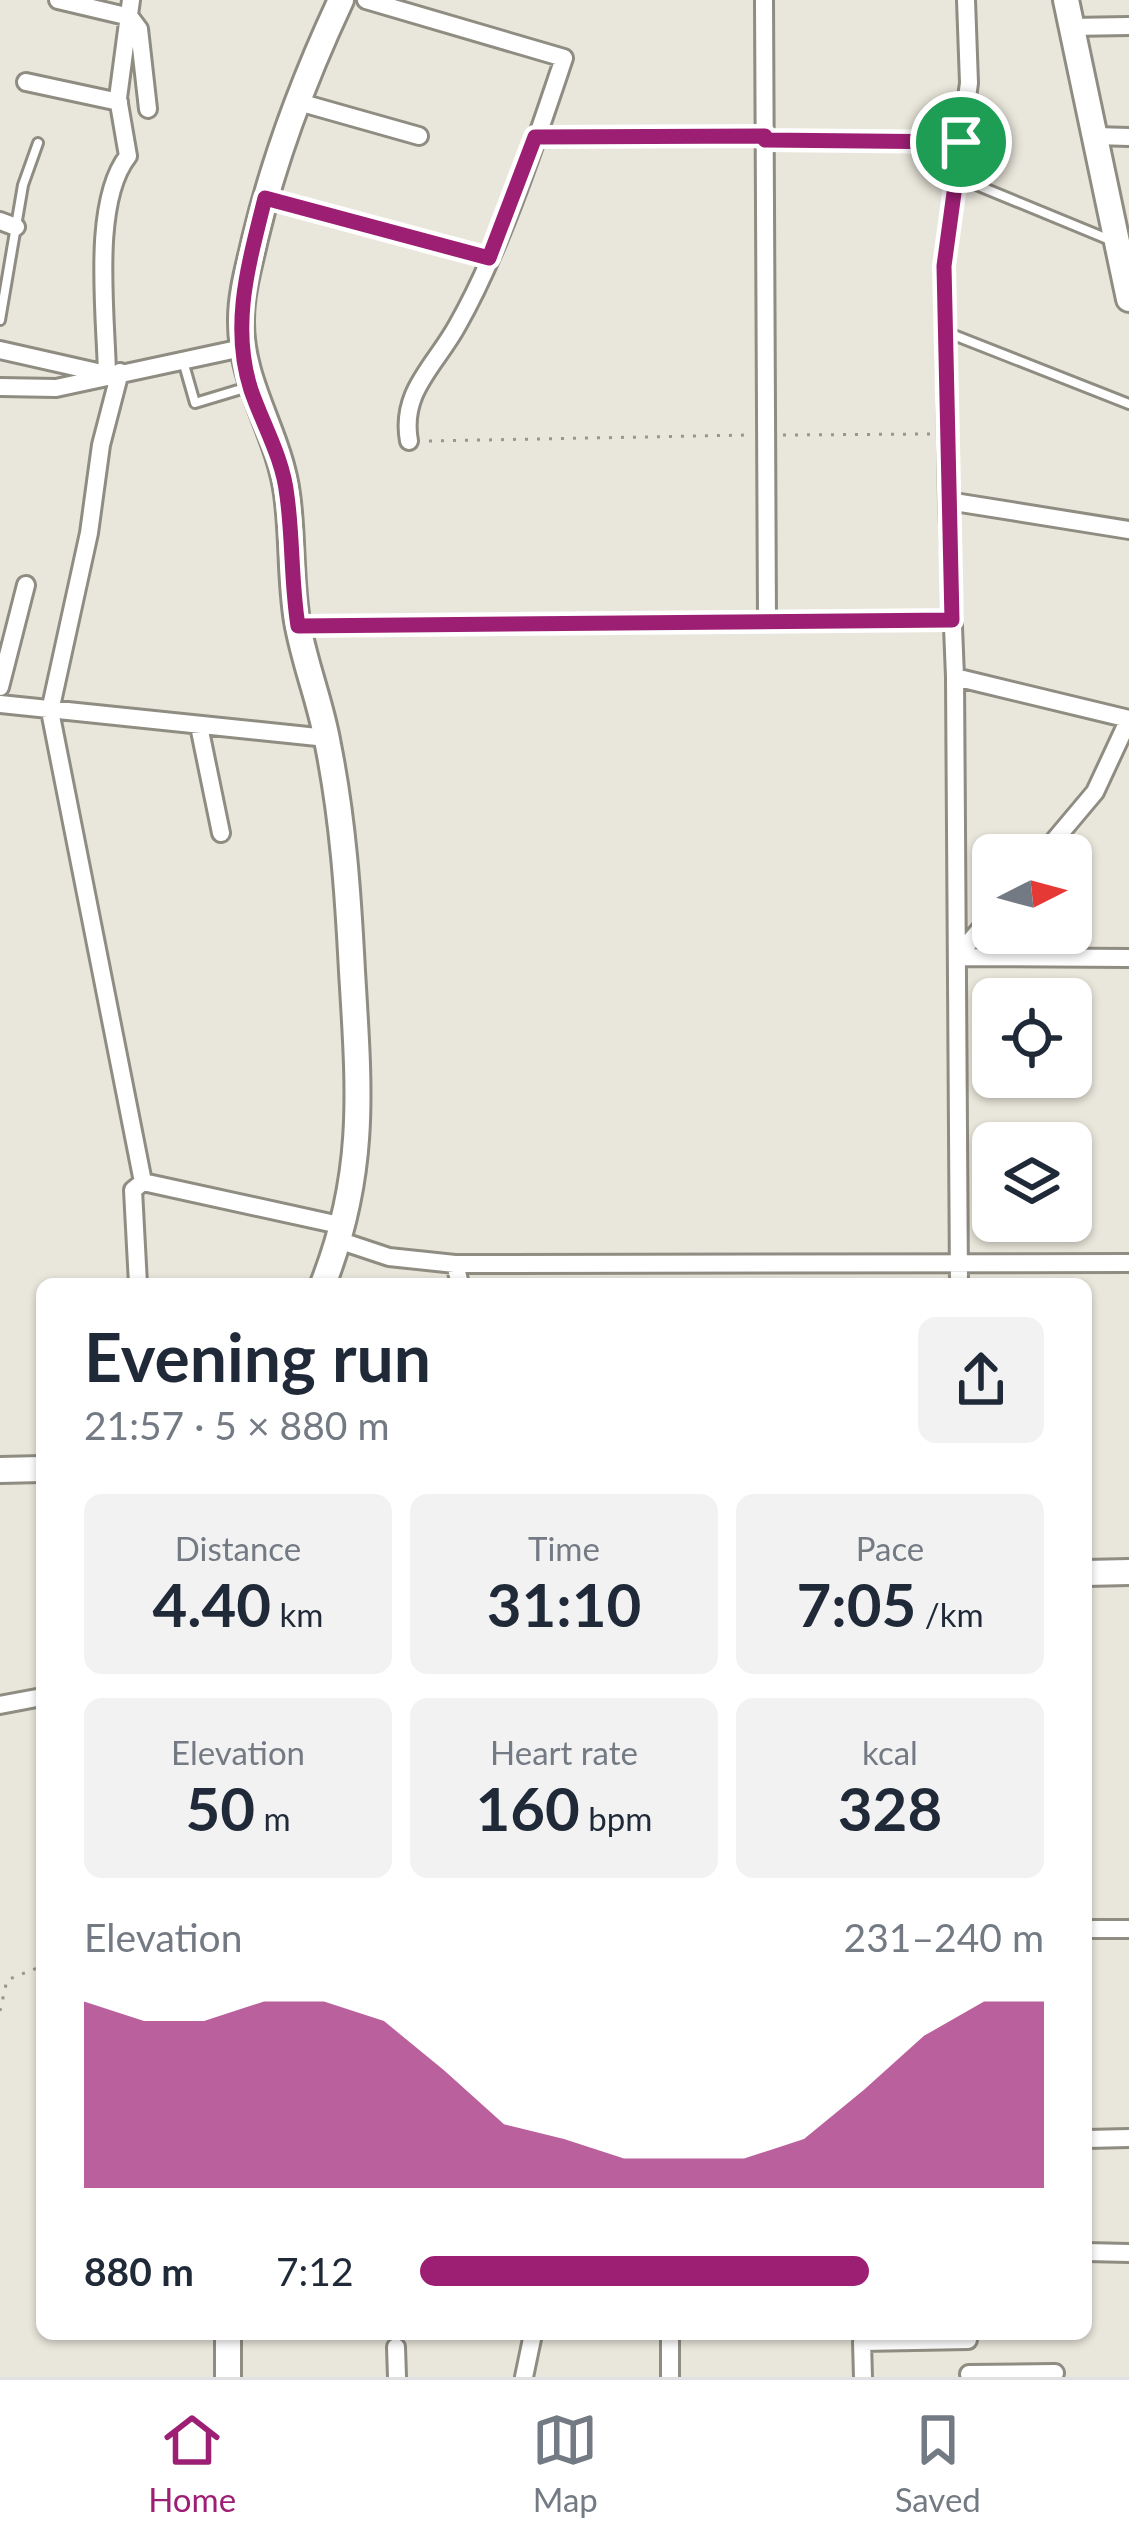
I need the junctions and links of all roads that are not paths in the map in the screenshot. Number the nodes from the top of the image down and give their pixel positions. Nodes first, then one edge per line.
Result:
1 (58, 0) edge
2 (341, 0) edge
3 (366, 0) edge
4 (764, 0) edge
5 (967, 0) edge
6 (1066, 0) edge
7 (131, 8) edge
8 (1129, 26) edge
9 (1071, 27) junction
10 (26, 82) dead end
11 (296, 101) junction
12 (118, 102) junction
13 (148, 110) dead end
14 (419, 136) dead end
15 (1095, 136) junction
16 (535, 137) junction
17 (1129, 137) edge
18 (765, 138) junction
19 (38, 143) dead end
20 (956, 177) junction
21 (265, 198) junction
22 (8, 224) edge
23 (1123, 243) edge
24 (489, 258) junction
25 (1129, 299) edge
26 (0, 320) edge
27 (945, 331) junction
28 (242, 348) junction
29 (0, 350) edge
30 (182, 360) junction
31 (114, 373) junction
32 (250, 386) junction
33 (0, 387) edge
34 (1129, 404) edge
35 (410, 441) road end
36 (948, 501) junction
37 (1129, 530) edge
38 (26, 585) dead end
39 (767, 621) road end
40 (955, 677) junction
41 (0, 687) edge
42 (0, 704) edge
43 (50, 711) junction
44 (1129, 719) edge
45 (199, 726) junction
46 (327, 739) junction
47 (220, 833) dead end
48 (1060, 834) edge
49 (972, 940) edge
50 (958, 957) junction
51 (1129, 958) edge
52 (143, 1182) junction
53 (342, 1233) junction
54 (959, 1263) junction
55 (1129, 1263) edge
56 (455, 1264) junction
57 (138, 1278) edge
58 (324, 1278) edge
59 (458, 1278) edge
60 (959, 1278) edge
61 (36, 1469) edge
62 (0, 1470) edge
63 (1129, 1572) edge
64 (1092, 1573) edge
65 (36, 1698) edge
66 (0, 1705) edge
67 (1092, 1929) edge
68 (1129, 1929) edge
69 (1129, 2138) edge
70 (1092, 2139) edge
71 (1092, 2252) edge
72 (1129, 2253) edge
73 (228, 2340) edge
74 (531, 2340) edge
75 (670, 2340) edge
76 (904, 2340) edge
77 (968, 2340) edge
78 (396, 2347) dead end
79 (1055, 2373) dead end
80 (969, 2375) edge
81 (228, 2377) edge
82 (397, 2377) edge
83 (524, 2377) edge
84 (670, 2377) edge
85 (863, 2377) edge

1 - 7 street
2 - 11 street
3 - 16 street
4 - 18 street
5 - 20 street
6 - 9 street
7 - 12 street
7 - 13 street
8 - 9 street
9 - 15 street
10 - 12 street
11 - 14 street
11 - 21 street
12 - 31 street
15 - 17 street
15 - 23 street
16 - 18 street
16 - 24 street
18 - 39 street
19 - 22 lane
20 - 23 lane
20 - 27 street
21 - 24 street
21 - 28 street
22 - 26 lane
23 - 25 street
24 - 35 street
27 - 34 lane
27 - 36 street
28 - 30 street
28 - 32 street
29 - 31 street
30 - 31 street
30 - 32 lane
31 - 33 street
31 - 43 street
32 - 46 street
36 - 37 street
36 - 40 street
38 - 41 street
40 - 44 street
40 - 50 street
42 - 43 street
43 - 45 street
43 - 52 street
44 - 48 street
45 - 46 street
45 - 47 street
46 - 53 street
49 - 50 street
50 - 51 street
50 - 54 street
52 - 53 street
52 - 57 street
53 - 56 street
53 - 58 street
54 - 55 street
54 - 56 street
54 - 60 street
56 - 59 street
61 - 62 street
63 - 64 street
65 - 66 street
67 - 68 street
69 - 70 street
71 - 72 street
73 - 81 street
74 - 83 street
75 - 84 street
76 - 85 street
77 - 80 street
78 - 82 street
79 - 80 street

